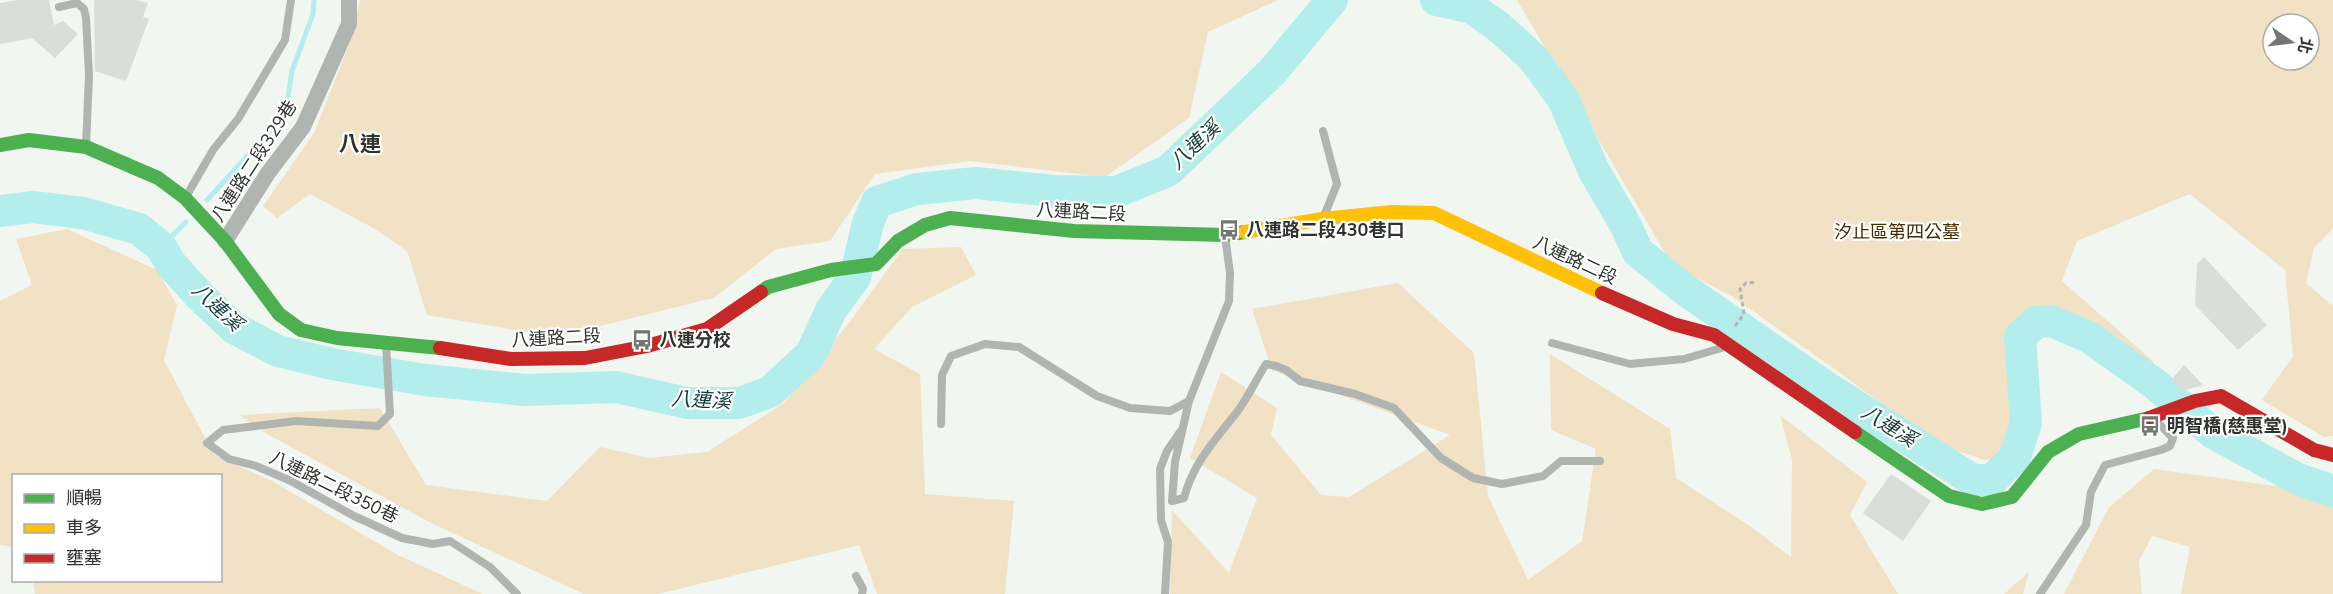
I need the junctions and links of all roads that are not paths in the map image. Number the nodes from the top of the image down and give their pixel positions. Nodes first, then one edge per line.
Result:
1 (291, 0) edge
2 (349, 0) edge
3 (59, 7) dead end
4 (1323, 131) dead end
5 (0, 145) edge
6 (86, 147) junction
7 (185, 198) junction
8 (1322, 219) junction
9 (1225, 235) junction
10 (225, 241) junction
11 (386, 343) junction
12 (1552, 343) dead end
13 (1729, 346) junction
14 (1189, 401) junction
15 (2158, 415) junction
16 (941, 424) dead end
17 (1184, 427) junction
18 (2333, 455) edge
19 (1600, 461) dead end
20 (856, 576) dead end
21 (517, 594) edge
22 (862, 594) edge
23 (1166, 594) edge
24 (2040, 594) edge

1 - 7 lane
2 - 10 street, 八連路二段329巷
3 - 6 lane
4 - 8 lane
5 - 6 street, 八連路二段
6 - 7 street, 八連路二段
7 - 10 street, 八連路二段
8 - 9 street, 八連路二段
8 - 13 street, 八連路二段
9 - 11 street, 八連路二段
9 - 14 lane
10 - 11 street, 八連路二段
11 - 21 lane, 八連路二段350巷
12 - 13 lane
13 - 15 street, 八連路二段
14 - 16 lane
14 - 17 lane
15 - 18 street, 八連路二段
15 - 24 lane
17 - 19 lane
17 - 23 lane
20 - 22 lane

